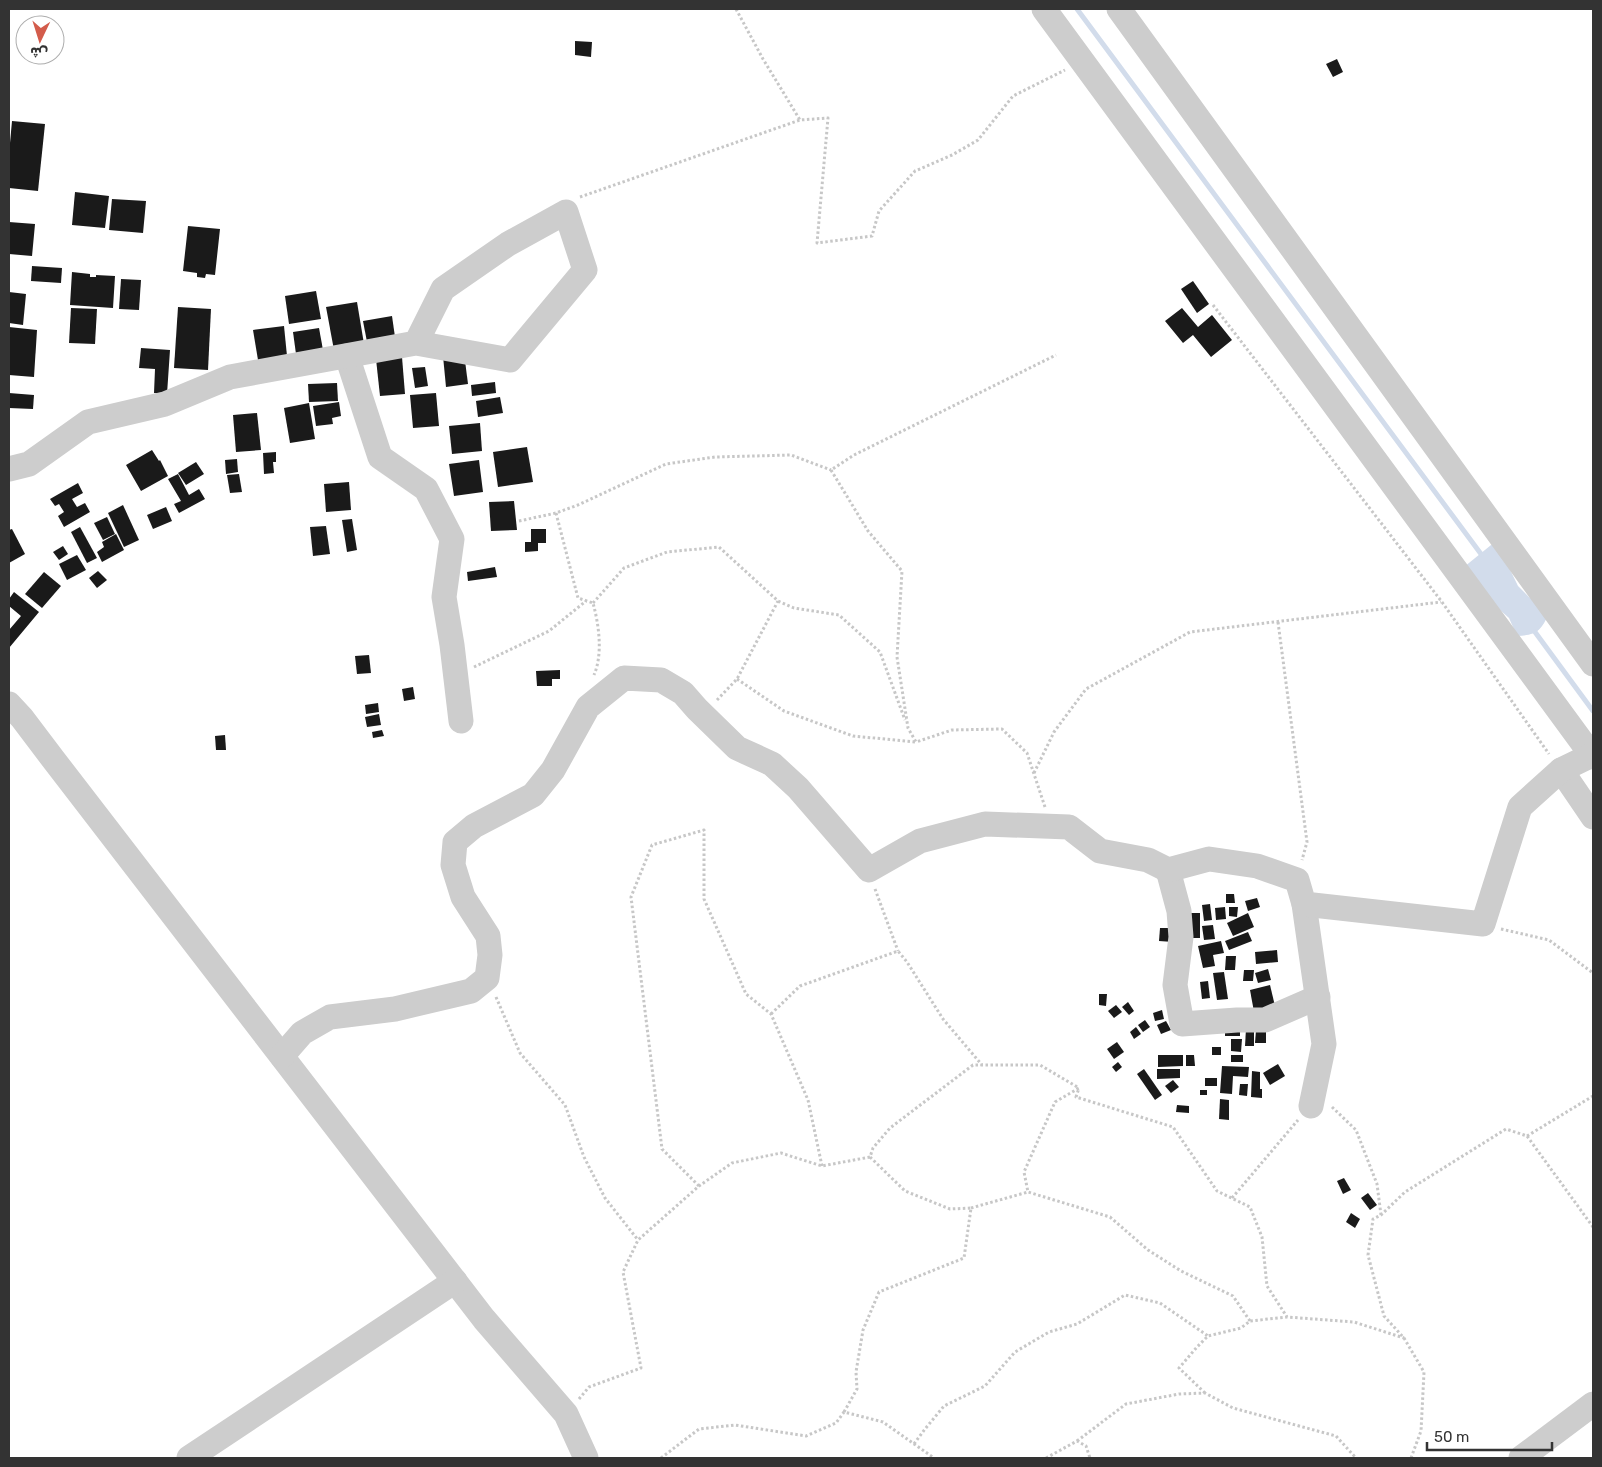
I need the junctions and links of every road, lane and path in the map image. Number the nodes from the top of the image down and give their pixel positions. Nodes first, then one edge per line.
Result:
1 (736, 9) edge
2 (1044, 9) edge
3 (1118, 9) edge
4 (1084, 63) junction
5 (800, 120) junction
6 (566, 212) junction
7 (1213, 305) dead end
8 (416, 343) junction
9 (1056, 354) dead end
10 (347, 356) junction
11 (9, 469) edge
12 (831, 470) junction
13 (556, 514) junction
14 (519, 521) dead end
15 (586, 600) junction
16 (778, 601) junction
17 (1442, 602) junction
18 (593, 603) junction
19 (1278, 622) junction
20 (1593, 664) edge
21 (455, 676) junction
22 (737, 679) junction
23 (597, 699) junction
24 (9, 704) edge
25 (704, 716) junction
26 (461, 721) dead end
27 (908, 728) junction
28 (916, 742) junction
29 (1593, 756) edge
30 (1561, 770) junction
31 (1034, 774) junction
32 (1593, 818) edge
33 (1069, 827) junction
34 (869, 870) junction
35 (1168, 870) junction
36 (1297, 880) junction
37 (1304, 904) junction
38 (1482, 924) junction
39 (898, 951) junction
40 (1593, 973) edge
41 (477, 986) junction
42 (1318, 997) junction
43 (771, 1014) junction
44 (282, 1056) junction
45 (982, 1065) junction
46 (1079, 1088) junction
47 (1593, 1096) edge
48 (1311, 1106) junction
49 (1527, 1136) junction
50 (870, 1157) junction
51 (822, 1166) junction
52 (698, 1186) junction
53 (1028, 1192) junction
54 (1232, 1198) junction
55 (970, 1208) junction
56 (1381, 1215) junction
57 (1593, 1227) edge
58 (638, 1240) junction
59 (455, 1281) junction
60 (1287, 1317) junction
61 (1250, 1321) junction
62 (1208, 1336) junction
63 (1404, 1338) junction
64 (1205, 1393) junction
65 (1593, 1404) edge
66 (844, 1412) junction
67 (566, 1414) junction
68 (1077, 1441) junction
69 (914, 1444) junction
70 (189, 1458) edge
71 (586, 1458) edge
72 (662, 1458) edge
73 (934, 1458) edge
74 (1046, 1458) edge
75 (1090, 1458) edge
76 (1356, 1458) edge
77 (1410, 1458) edge
78 (1521, 1458) edge

1 - 5 path
2 - 4 street
3 - 20 street
4 - 5 path
4 - 29 street
5 - 6 path
6 - 8 street
6 - 8 street
7 - 17 path
8 - 10 street
9 - 12 path
10 - 11 street
10 - 21 street
12 - 13 path
12 - 27 path
13 - 14 path
13 - 15 path
15 - 18 path
15 - 21 path
16 - 18 path
16 - 22 path
16 - 27 path
17 - 19 path
17 - 30 path
18 - 23 path
19 - 31 path
19 - 36 path
21 - 26 street
22 - 25 path
22 - 28 path
23 - 25 street
23 - 41 street
24 - 44 street
25 - 34 street
27 - 28 path
28 - 31 path
29 - 30 street
30 - 32 street
30 - 38 street
31 - 33 path
33 - 34 street
33 - 35 street
34 - 39 path
35 - 36 street
35 - 42 street
36 - 37 street
37 - 38 street
37 - 42 street
38 - 40 path
39 - 43 path
39 - 45 path
41 - 44 street
41 - 58 path
42 - 48 street
43 - 51 path
43 - 52 path
44 - 59 street
45 - 46 path
45 - 50 path
46 - 53 path
46 - 54 path
47 - 49 path
48 - 54 path
48 - 56 path
49 - 56 path
49 - 57 path
50 - 51 path
50 - 55 path
51 - 52 path
52 - 58 path
53 - 55 path
53 - 61 path
54 - 60 path
55 - 66 path
56 - 63 path
58 - 67 path
59 - 67 street
59 - 70 street
60 - 61 path
60 - 63 path
61 - 62 path
62 - 64 path
62 - 69 path
63 - 77 path
64 - 68 path
64 - 76 path
65 - 78 street
66 - 69 path
66 - 72 path
67 - 71 street
68 - 74 path
68 - 75 path
69 - 73 path

